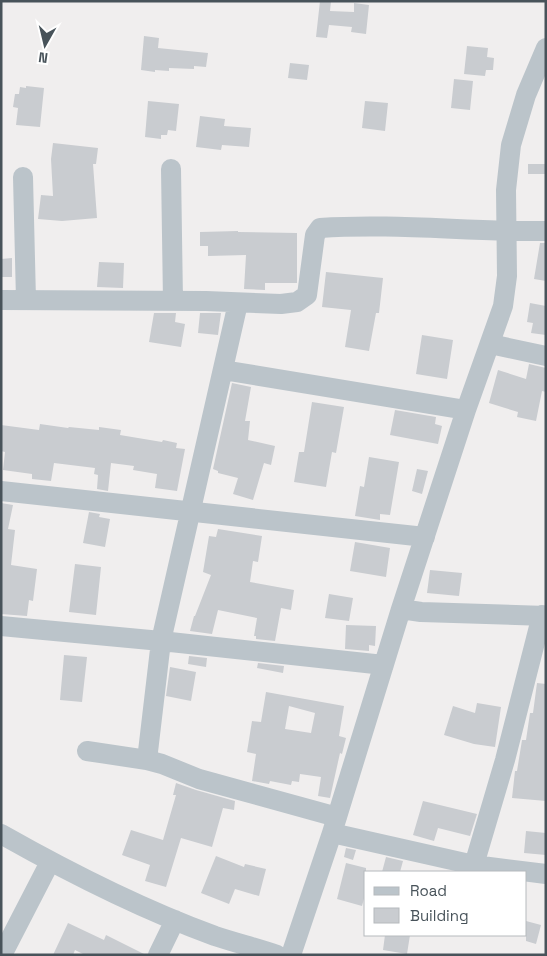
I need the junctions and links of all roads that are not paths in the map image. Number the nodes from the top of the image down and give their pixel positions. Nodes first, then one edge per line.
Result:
1 (546, 48) edge
2 (171, 169) dead end
3 (23, 177) dead end
4 (546, 231) edge
5 (505, 232) junction
6 (1, 300) edge
7 (26, 300) junction
8 (173, 301) junction
9 (238, 303) junction
10 (490, 344) junction
11 (546, 356) edge
12 (222, 370) junction
13 (466, 410) junction
14 (1, 491) edge
15 (190, 510) junction
16 (425, 537) junction
17 (401, 609) junction
18 (544, 615) edge
19 (1, 626) edge
20 (162, 641) junction
21 (384, 665) junction
22 (87, 751) dead end
23 (147, 760) junction
24 (334, 825) junction
25 (1, 834) edge
26 (50, 862) junction
27 (474, 865) junction
28 (522, 871) edge
29 (527, 872) edge
30 (546, 874) edge
31 (175, 920) junction
32 (2, 955) edge
33 (158, 955) edge
34 (277, 955) edge
35 (291, 955) edge

1 - 5 street
2 - 8 street
3 - 7 street
4 - 5 street
5 - 9 street
5 - 10 street
6 - 7 street
7 - 8 street
8 - 9 street
9 - 12 street
10 - 11 street
10 - 13 street
12 - 13 street
12 - 15 street
13 - 16 street
14 - 15 street
15 - 16 street
15 - 20 street
16 - 17 street
17 - 18 street
17 - 21 street
18 - 27 street
19 - 20 street
20 - 21 street
20 - 23 street
21 - 24 street
22 - 23 street
23 - 24 street
24 - 27 street
24 - 35 street
25 - 26 street
26 - 31 street
26 - 32 street
27 - 28 street
29 - 30 street
31 - 33 street
31 - 34 street

